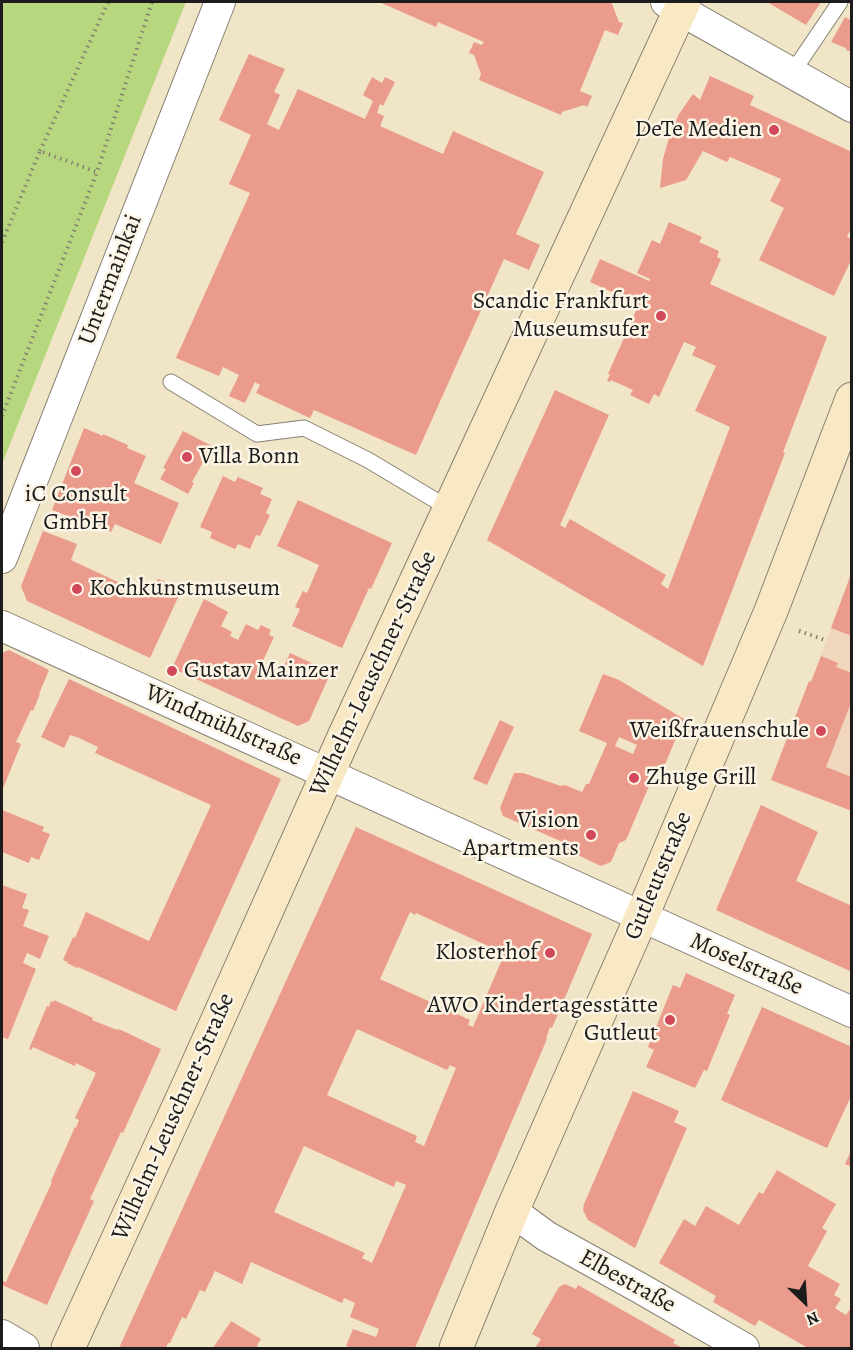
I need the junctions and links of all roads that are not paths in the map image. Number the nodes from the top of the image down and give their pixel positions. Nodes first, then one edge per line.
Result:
1 (220, 2) edge
2 (840, 2) edge
3 (677, 4) edge
4 (792, 73) junction
5 (852, 107) edge
6 (171, 382) dead end
7 (852, 399) edge
8 (450, 509) junction
9 (2, 558) edge
10 (2, 626) edge
11 (328, 774) junction
12 (641, 918) junction
13 (852, 1012) edge
14 (512, 1211) junction
15 (2, 1335) edge
16 (24, 1348) edge
17 (68, 1348) edge
18 (456, 1348) edge
19 (744, 1348) edge

1 - 9 street, Untermainkai
2 - 4 lane
3 - 4 street
3 - 8 main road, Wilhelm-Leuschner-Straße
4 - 5 street
6 - 8 lane
7 - 12 main road, Gutleutstraße
8 - 11 main road, Wilhelm-Leuschner-Straße
10 - 11 street, Windmühlstraße
11 - 12 street, Windmühlstraße
11 - 17 main road, Wilhelm-Leuschner-Straße
12 - 13 street, Moselstraße
12 - 14 main road, Gutleutstraße
14 - 18 main road, Gutleutstraße
14 - 19 street, Elbestraße
15 - 16 street

